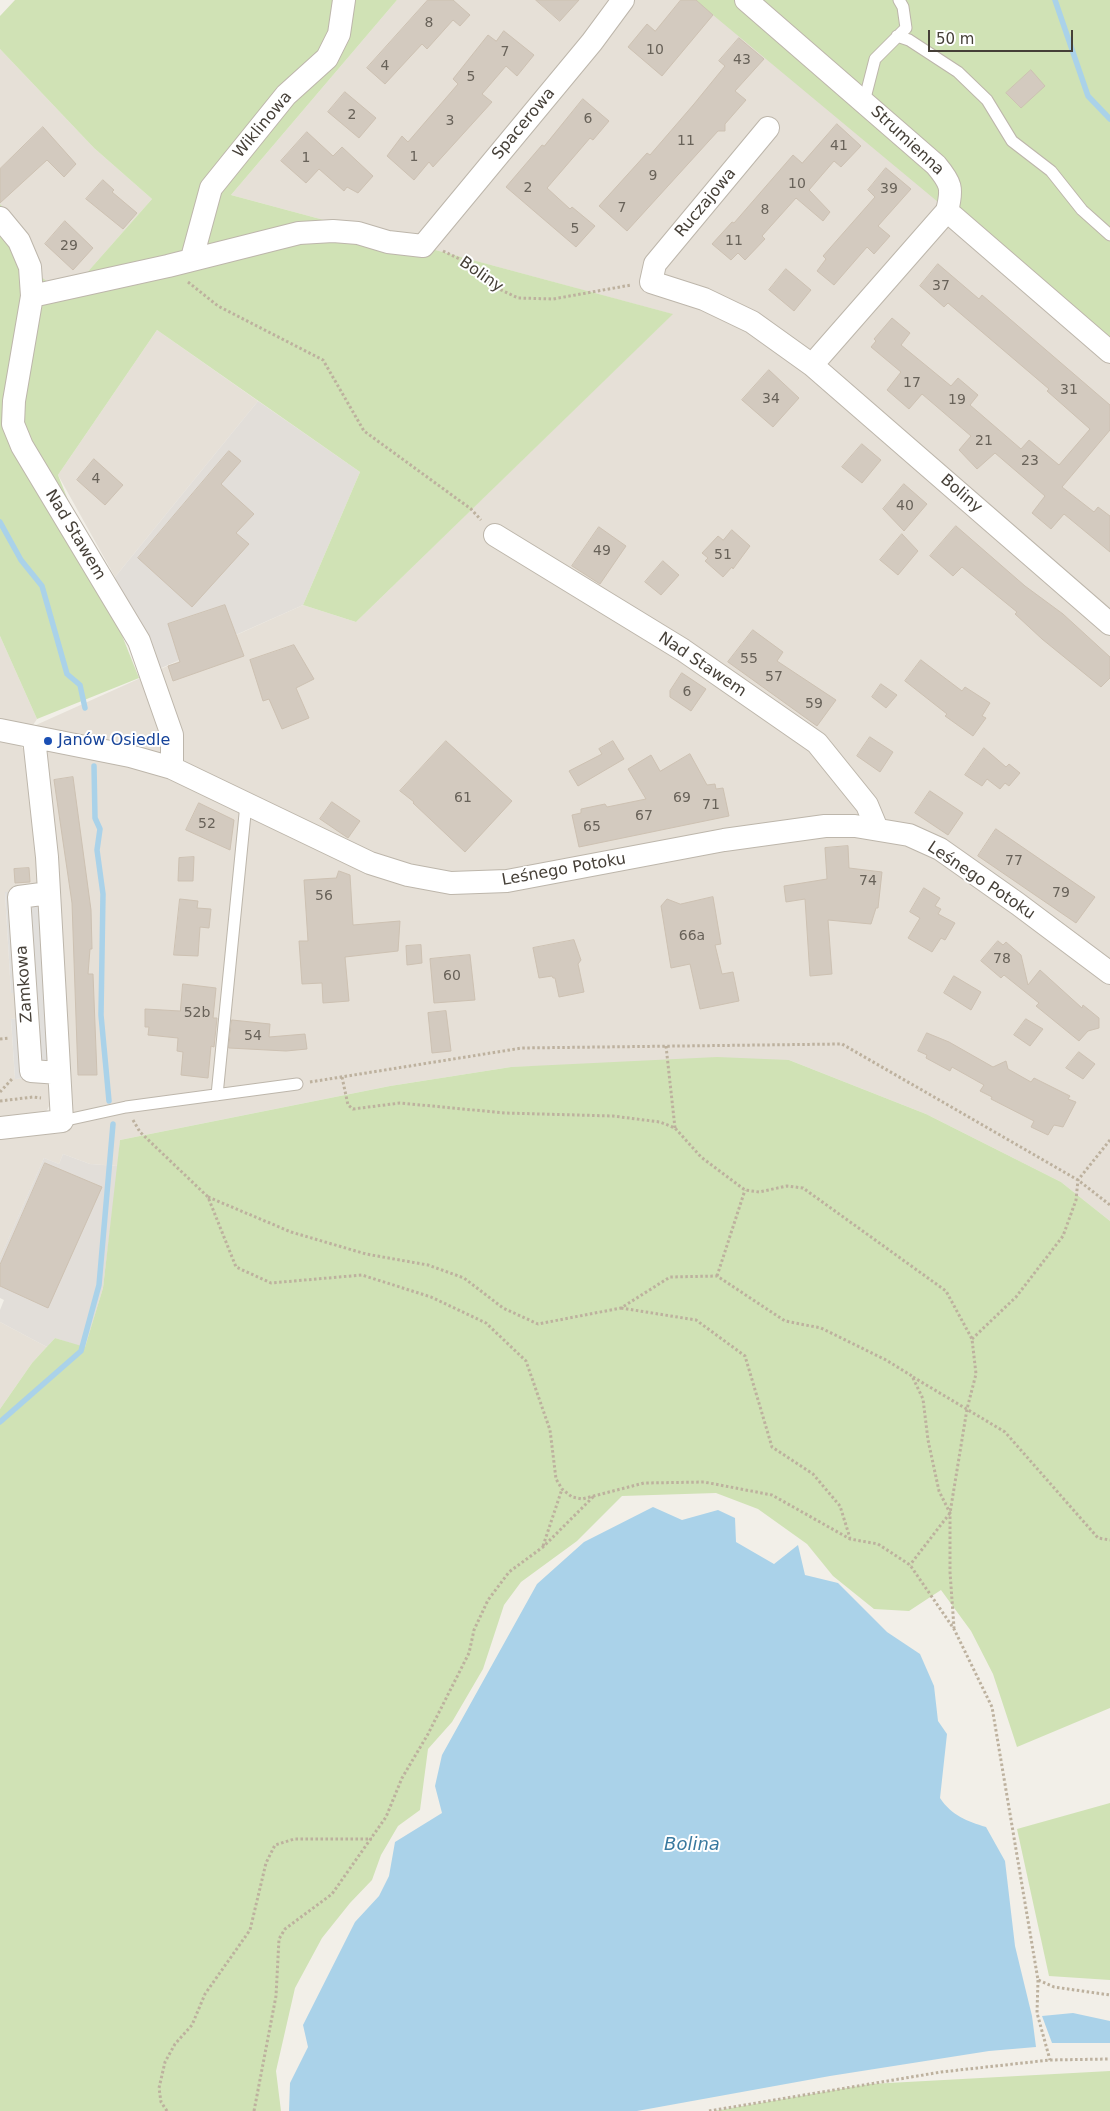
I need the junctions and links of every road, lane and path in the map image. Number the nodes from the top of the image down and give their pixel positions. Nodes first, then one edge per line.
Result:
1 (344, 0) edge
2 (623, 0) edge
3 (746, 0) edge
4 (899, 0) edge
5 (897, 36) junction
6 (864, 102) junction
7 (768, 128) dead end
8 (947, 211) junction
9 (0, 218) edge
10 (1110, 235) edge
11 (424, 246) junction
12 (192, 258) junction
13 (168, 266) junction
14 (652, 282) junction
15 (32, 296) junction
16 (1110, 352) edge
17 (812, 365) junction
18 (495, 535) joint
19 (1110, 624) edge
20 (0, 730) edge
21 (34, 738) junction
22 (172, 768) junction
23 (246, 804) junction
24 (877, 829) junction
25 (49, 893) junction
26 (1110, 973) edge
27 (666, 1046) junction
28 (59, 1073) junction
29 (342, 1077) junction
30 (297, 1084) joint
31 (217, 1095) junction
32 (0, 1101) edge
33 (126, 1107) junction
34 (61, 1111) junction
35 (0, 1128) edge
36 (675, 1128) junction
37 (1110, 1140) edge
38 (1078, 1180) junction
39 (745, 1190) junction
40 (208, 1197) junction
41 (1110, 1205) edge
42 (717, 1276) junction
43 (620, 1308) junction
44 (972, 1339) junction
45 (912, 1376) junction
46 (967, 1409) junction
47 (562, 1489) junction
48 (594, 1496) junction
49 (950, 1513) junction
50 (850, 1539) junction
51 (1110, 1540) edge
52 (543, 1547) junction
53 (910, 1565) junction
54 (954, 1629) junction
55 (372, 1839) junction
56 (1038, 1980) junction
57 (1110, 1995) edge
58 (1110, 2059) edge
59 (1050, 2060) junction
60 (167, 2111) edge
61 (254, 2111) edge
62 (709, 2111) edge

1 - 12 street, Wiklinowa
2 - 11 street, Spacerowa
3 - 6 street, Strumienna
4 - 5 lane
5 - 6 lane
5 - 10 lane
6 - 8 street, Strumienna
7 - 14 street, Ruczajowa
8 - 16 street
8 - 17 street
9 - 15 street, Nad Stawem
11 - 12 street
11 - 14 path, Boliny
12 - 13 street
13 - 15 street
13 - 18 path
14 - 17 street, Boliny
15 - 22 street, Nad Stawem
17 - 19 street, Boliny
18 - 24 street, Nad Stawem
20 - 21 street, Leśnego Potoku
21 - 22 street, Leśnego Potoku
21 - 25 street, Zamkowa
22 - 23 street, Leśnego Potoku
23 - 24 street, Leśnego Potoku
23 - 31 lane
24 - 26 street, Leśnego Potoku
25 - 28 street, Zamkowa
25 - 28 street, Zamkowa
27 - 29 path
27 - 36 path
27 - 38 path
28 - 34 street, Zamkowa
29 - 30 path
29 - 36 path
30 - 31 lane
31 - 33 lane
32 - 34 path
33 - 34 lane
33 - 40 path
34 - 35 street
36 - 39 path
37 - 38 path
38 - 41 path
38 - 44 path
39 - 42 path
39 - 44 path
40 - 43 path
40 - 47 path
42 - 43 path
42 - 45 path
43 - 50 path
44 - 46 path
45 - 46 path
45 - 49 path
46 - 49 path
46 - 51 path
47 - 48 path
47 - 52 path
48 - 50 path
48 - 52 path
49 - 53 path
49 - 54 path
50 - 53 path
52 - 55 path
53 - 54 path
54 - 56 path
55 - 60 path
55 - 61 path
56 - 57 path
56 - 59 path
58 - 59 path
59 - 62 path

